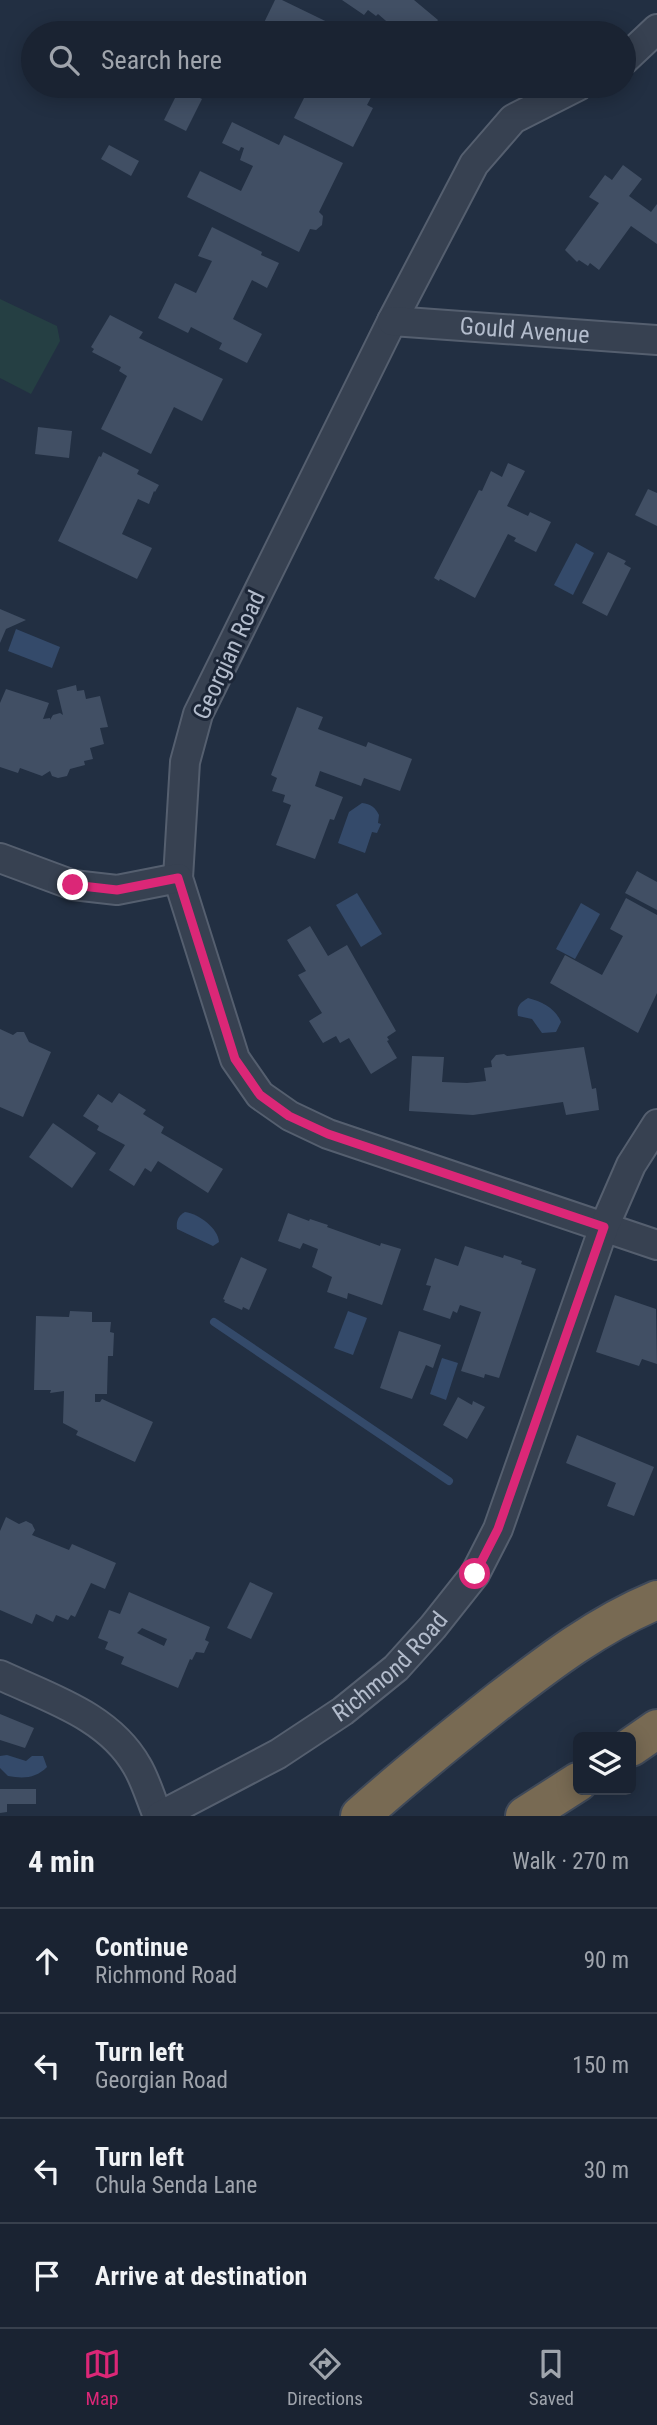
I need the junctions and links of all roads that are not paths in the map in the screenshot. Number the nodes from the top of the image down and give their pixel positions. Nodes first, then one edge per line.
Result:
1 (657, 29) edge
2 (636, 49) edge
3 (554, 98) edge
4 (392, 321) junction
5 (657, 340) edge
6 (0, 859) edge
7 (178, 878) junction
8 (657, 1124) edge
9 (604, 1227) junction
10 (657, 1245) edge
11 (657, 1600) edge
12 (0, 1675) edge
13 (657, 1730) edge
14 (636, 1744) edge
15 (573, 1785) edge
16 (159, 1816) edge
17 (360, 1816) edge
18 (525, 1816) edge

1 - 2 street
3 - 4 street, Georgian Road
4 - 5 street, Gould Avenue
4 - 7 street, Georgian Road
6 - 7 street
7 - 9 street, Georgian Road
8 - 9 street, Richmond Road
9 - 10 street, Georgian Road
9 - 16 street, Richmond Road
11 - 17 highway
12 - 16 street
13 - 14 highway
15 - 18 highway

